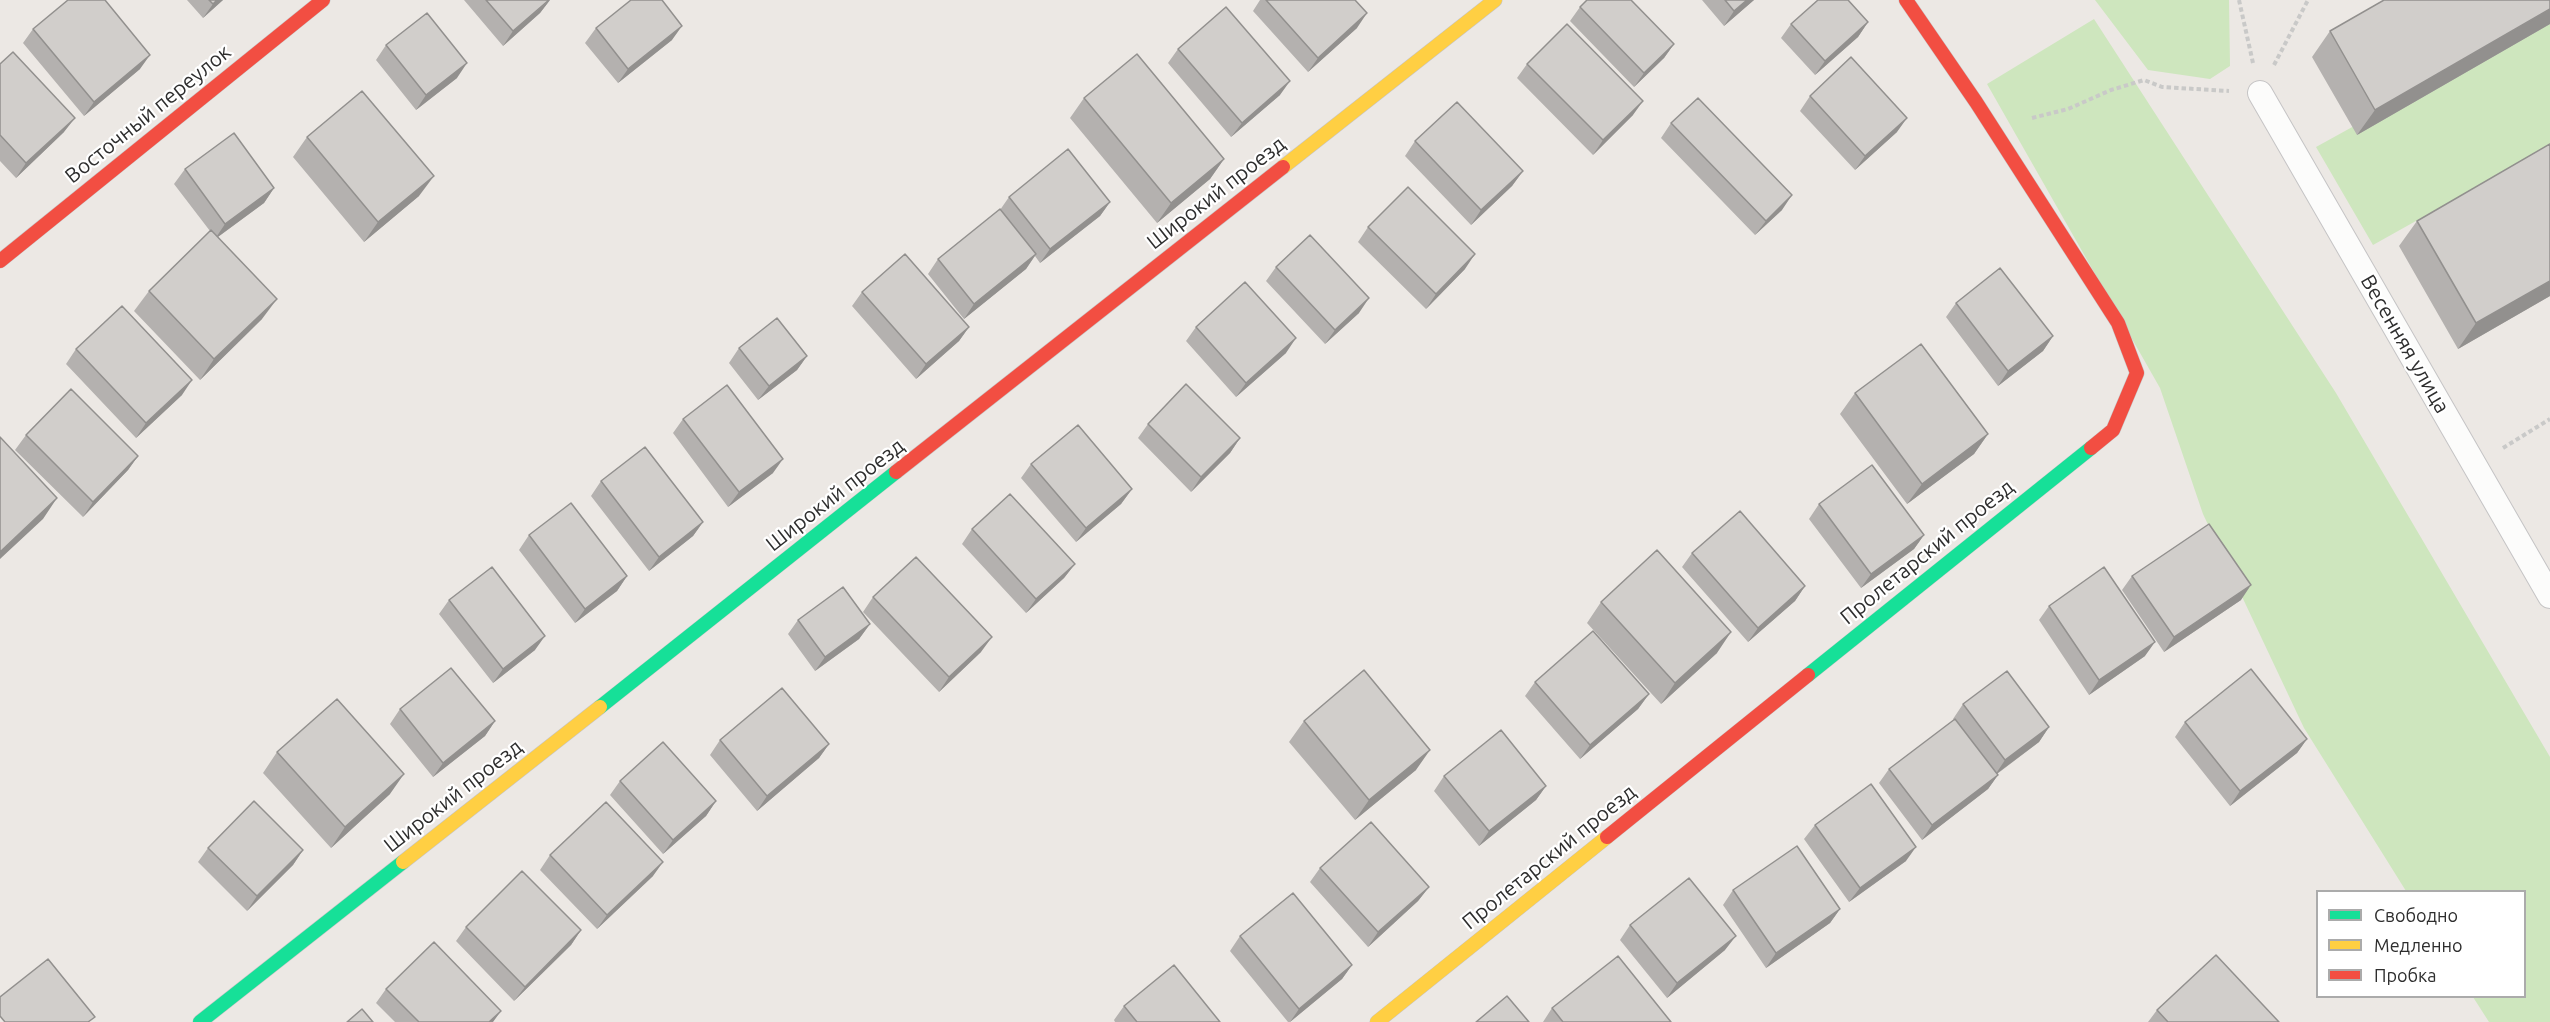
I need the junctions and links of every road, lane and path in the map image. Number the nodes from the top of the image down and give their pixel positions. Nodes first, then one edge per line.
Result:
1 (323, 0) edge
2 (1495, 0) edge
3 (1906, 0) edge
4 (2239, 0) edge
5 (2308, 0) edge
6 (2260, 93) junction
7 (1987, 121) junction
8 (0, 261) edge
9 (2550, 419) edge
10 (2475, 466) junction
11 (2550, 596) edge
12 (200, 1022) edge
13 (1377, 1022) edge

1 - 8 street, Восточный переулок
2 - 12 street, Широкий проезд
3 - 7 street, Пролетарский проезд
4 - 6 path
5 - 6 path
6 - 7 path
6 - 10 lane, Весенняя улица
7 - 13 street, Пролетарский проезд
9 - 10 path
10 - 11 lane, Весенняя улица

